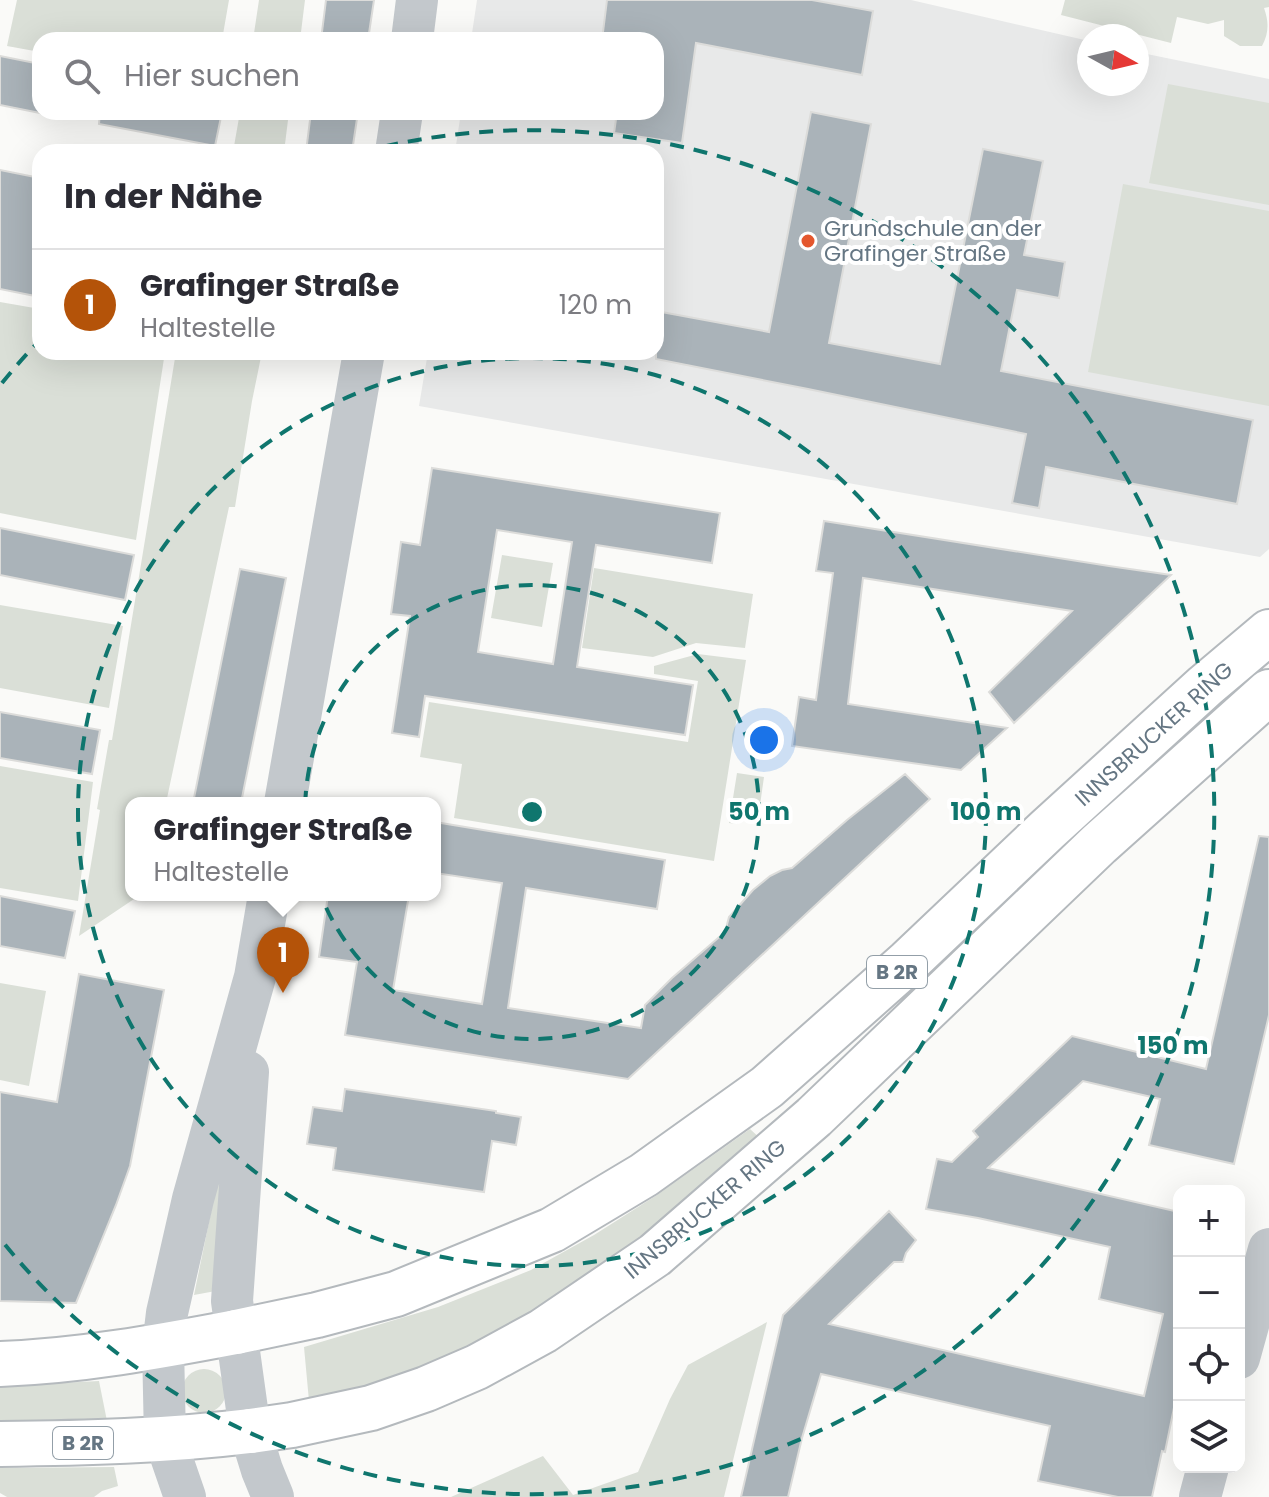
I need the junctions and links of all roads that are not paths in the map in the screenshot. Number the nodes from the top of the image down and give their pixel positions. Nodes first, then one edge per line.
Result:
1 (417, 0) edge
2 (413, 32) edge
3 (401, 120) edge
4 (397, 144) edge
5 (363, 360) edge
6 (1269, 632) edge
7 (1269, 692) edge
8 (286, 797) edge
9 (268, 901) edge
10 (255, 977) junction
11 (1269, 1249) edge
12 (236, 1332) junction
13 (1245, 1336) edge
14 (163, 1346) junction
15 (0, 1364) edge
16 (250, 1431) junction
17 (165, 1439) junction
18 (0, 1444) edge
19 (1206, 1473) edge
20 (185, 1497) edge
21 (273, 1497) edge
22 (1200, 1497) edge

1 - 2 street
3 - 4 street
5 - 8 street
6 - 12 main road, INNSBRUCKER RING / B 2R
7 - 16 main road, INNSBRUCKER RING / B 2R
9 - 10 street
10 - 12 street
10 - 14 street
11 - 13 street
12 - 14 main road, INNSBRUCKER RING / B 2R
12 - 16 street
14 - 15 main road, INNSBRUCKER RING / B 2R
14 - 17 street
16 - 17 main road, INNSBRUCKER RING / B 2R
16 - 21 street
17 - 18 main road, INNSBRUCKER RING / B 2R
17 - 20 street
19 - 22 street

